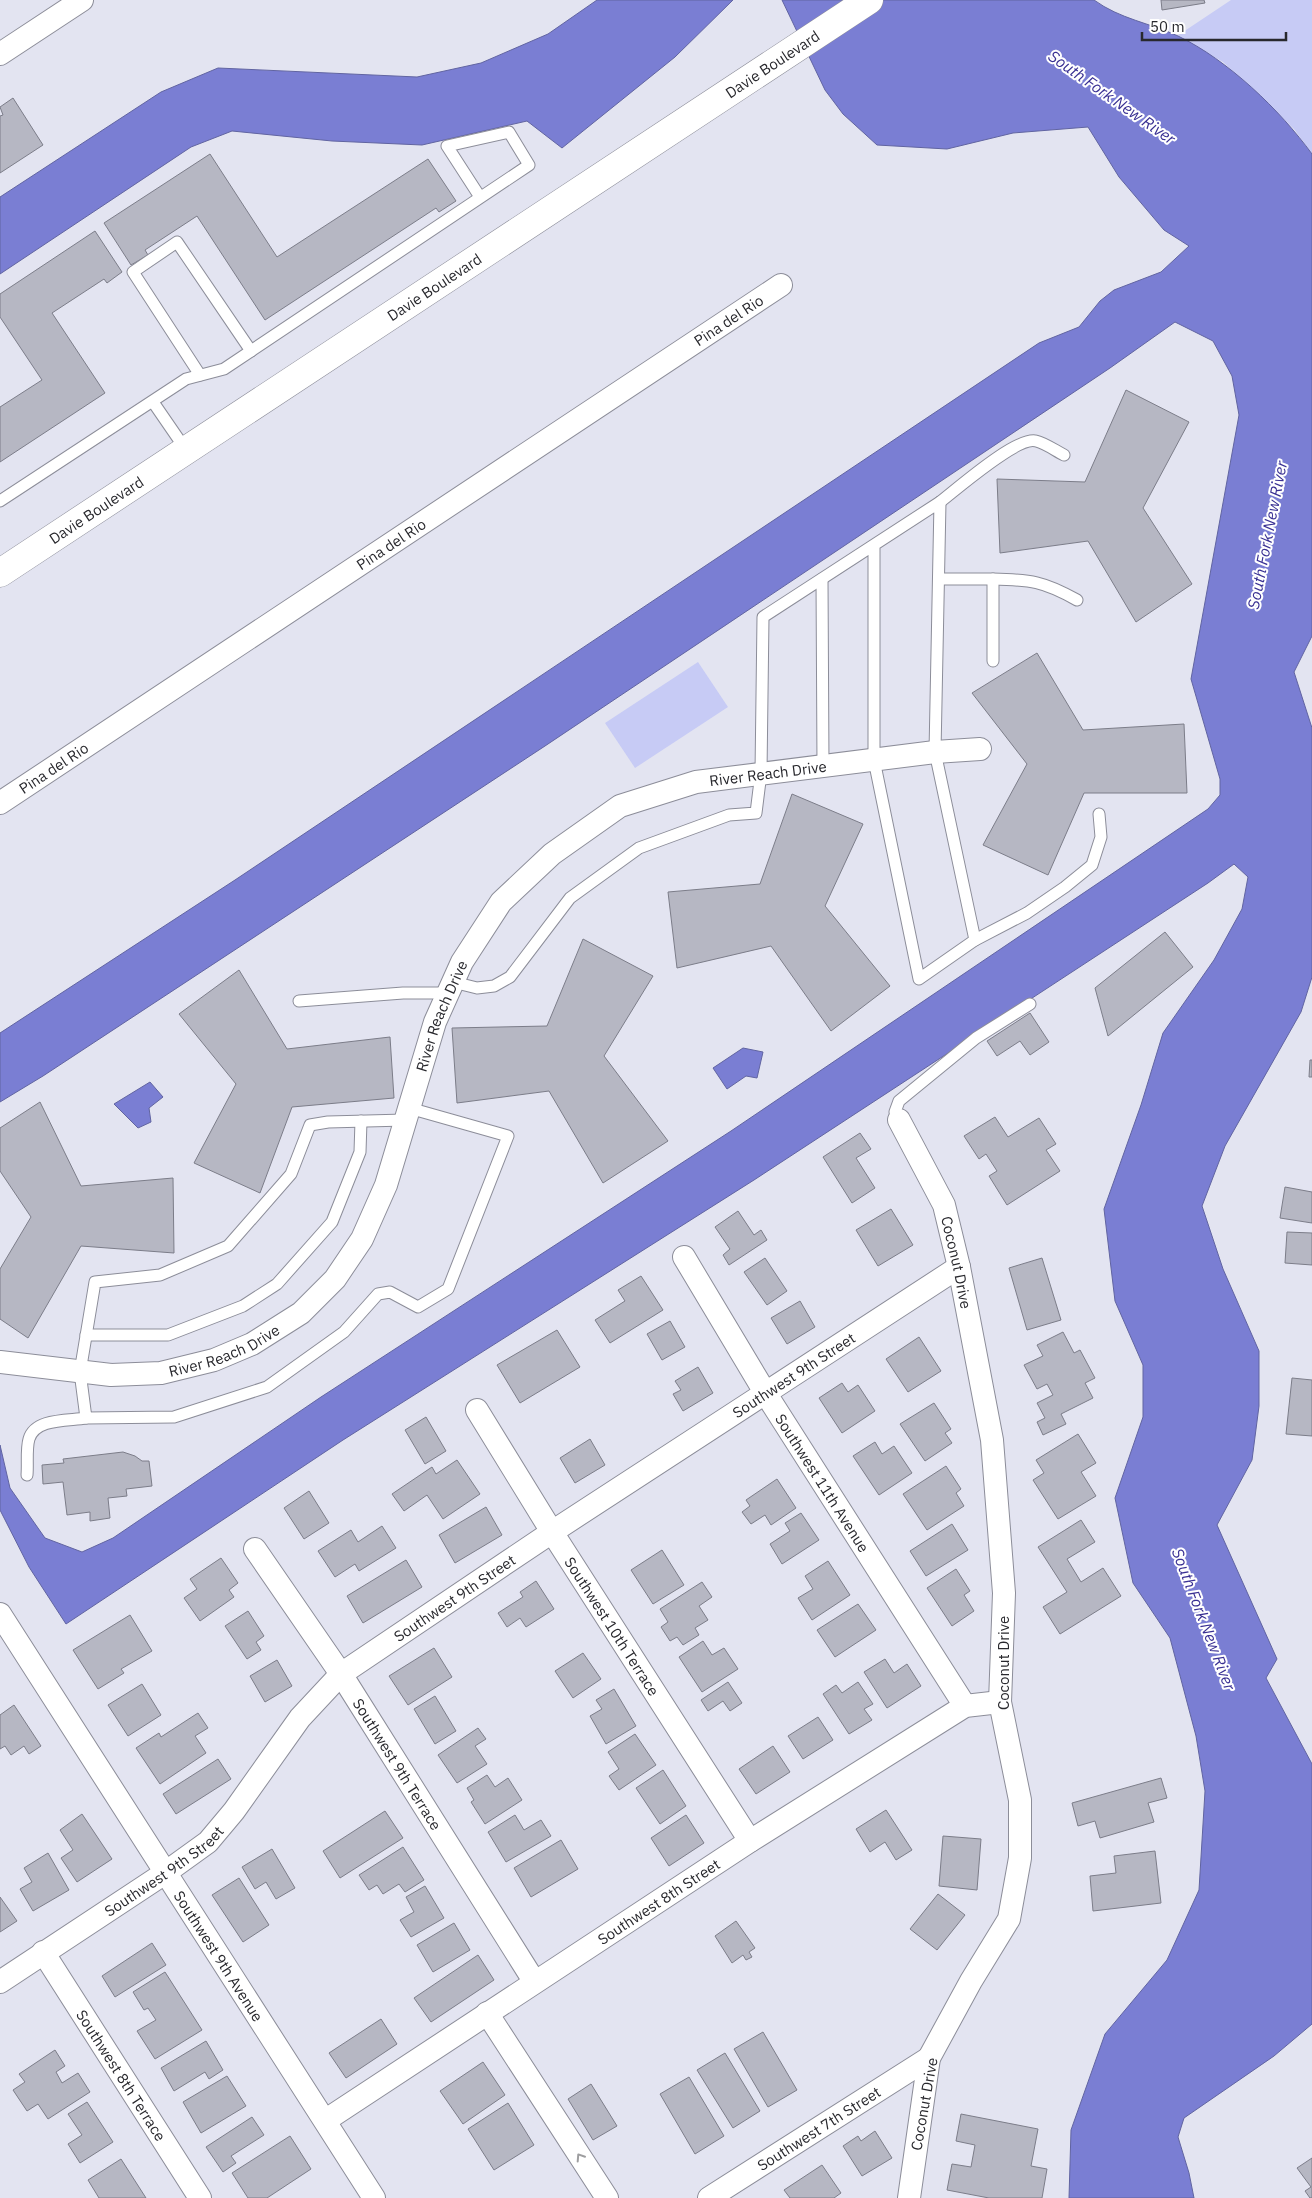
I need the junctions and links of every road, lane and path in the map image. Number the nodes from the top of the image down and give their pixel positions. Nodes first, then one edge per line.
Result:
1 (82, 0) edge
2 (869, 0) edge
3 (0, 54) edge
4 (480, 197) junction
5 (781, 285) dead end
6 (251, 351) junction
7 (200, 375) junction
8 (152, 402) junction
9 (186, 450) junction
10 (1064, 455) dead end
11 (0, 502) edge
12 (940, 502) junction
13 (874, 545) junction
14 (0, 573) edge
15 (822, 579) junction
16 (939, 579) junction
17 (993, 579) junction
18 (1077, 600) dead end
19 (994, 661) dead end
20 (980, 749) dead end
21 (935, 752) junction
22 (874, 760) junction
23 (823, 766) junction
24 (761, 774) junction
25 (0, 803) edge
26 (1099, 814) dead end
27 (975, 940) junction
28 (450, 988) junction
29 (299, 1001) dead end
30 (1030, 1004) dead end
31 (407, 1114) junction
32 (899, 1120) joint
33 (361, 1122) junction
34 (684, 1257) dead end
35 (959, 1267) junction
36 (86, 1335) junction
37 (0, 1362) edge
38 (80, 1372) junction
39 (766, 1394) junction
40 (477, 1410) dead end
41 (86, 1418) junction
42 (27, 1475) dead end
43 (552, 1532) junction
44 (255, 1549) dead end
45 (0, 1614) edge
46 (7, 1642) edge
47 (341, 1674) junction
48 (1000, 1702) junction
49 (965, 1706) junction
50 (750, 1841) junction
51 (165, 1873) junction
52 (43, 1952) junction
53 (534, 1981) junction
54 (0, 1982) edge
55 (487, 2013) junction
56 (929, 2058) junction
57 (326, 2120) junction
58 (200, 2198) edge
59 (374, 2198) edge
60 (607, 2198) edge
61 (709, 2198) edge
62 (909, 2198) edge

1 - 3 street
2 - 9 main road, Davie Boulevard
4 - 4 lane
4 - 6 lane
5 - 25 street, Pina del Rio
6 - 7 lane
6 - 7 lane
7 - 8 lane
8 - 9 lane
8 - 11 lane
9 - 14 main road, Davie Boulevard
10 - 12 lane
12 - 13 lane
12 - 16 lane
13 - 15 lane
13 - 22 lane
15 - 23 lane
15 - 24 lane
16 - 17 lane
16 - 21 lane
17 - 18 lane
17 - 19 lane
20 - 21 street, River Reach Drive
21 - 22 street, River Reach Drive
21 - 27 lane
22 - 23 street, River Reach Drive
22 - 27 lane
23 - 24 street, River Reach Drive
24 - 28 street, River Reach Drive
24 - 28 lane
26 - 27 lane
28 - 29 lane
28 - 31 street, River Reach Drive
30 - 32 lane
31 - 33 lane
31 - 38 street, River Reach Drive
31 - 41 lane
32 - 35 street, Coconut Drive
33 - 36 lane
33 - 36 lane
34 - 39 street, Southwest 11th Avenue
35 - 39 street, Southwest 9th Street
35 - 48 street, Coconut Drive
36 - 38 lane
37 - 38 street, River Reach Drive
38 - 41 lane
39 - 43 street, Southwest 9th Street
39 - 49 street, Southwest 11th Avenue
40 - 43 street, Southwest 10th Terrace
41 - 42 lane
43 - 47 street, Southwest 9th Street
43 - 50 street, Southwest 10th Terrace
44 - 47 street, Southwest 9th Terrace
45 - 46 street, Southwest 9th Avenue
46 - 51 street, Southwest 9th Avenue
47 - 51 street, Southwest 9th Street
47 - 53 street, Southwest 9th Terrace
48 - 49 street, Southwest 8th Street
48 - 56 street, Coconut Drive
49 - 50 street, Southwest 8th Street
50 - 53 street, Southwest 8th Street
51 - 52 street, Southwest 9th Street
51 - 57 street, Southwest 9th Avenue
52 - 54 street, Southwest 9th Street
52 - 58 street, Southwest 8th Terrace
53 - 55 street, Southwest 8th Street
55 - 57 street, Southwest 8th Street
60 -> 55 street
56 - 61 street, Southwest 7th Street
56 - 62 street, Coconut Drive
57 - 59 street, Southwest 9th Avenue

